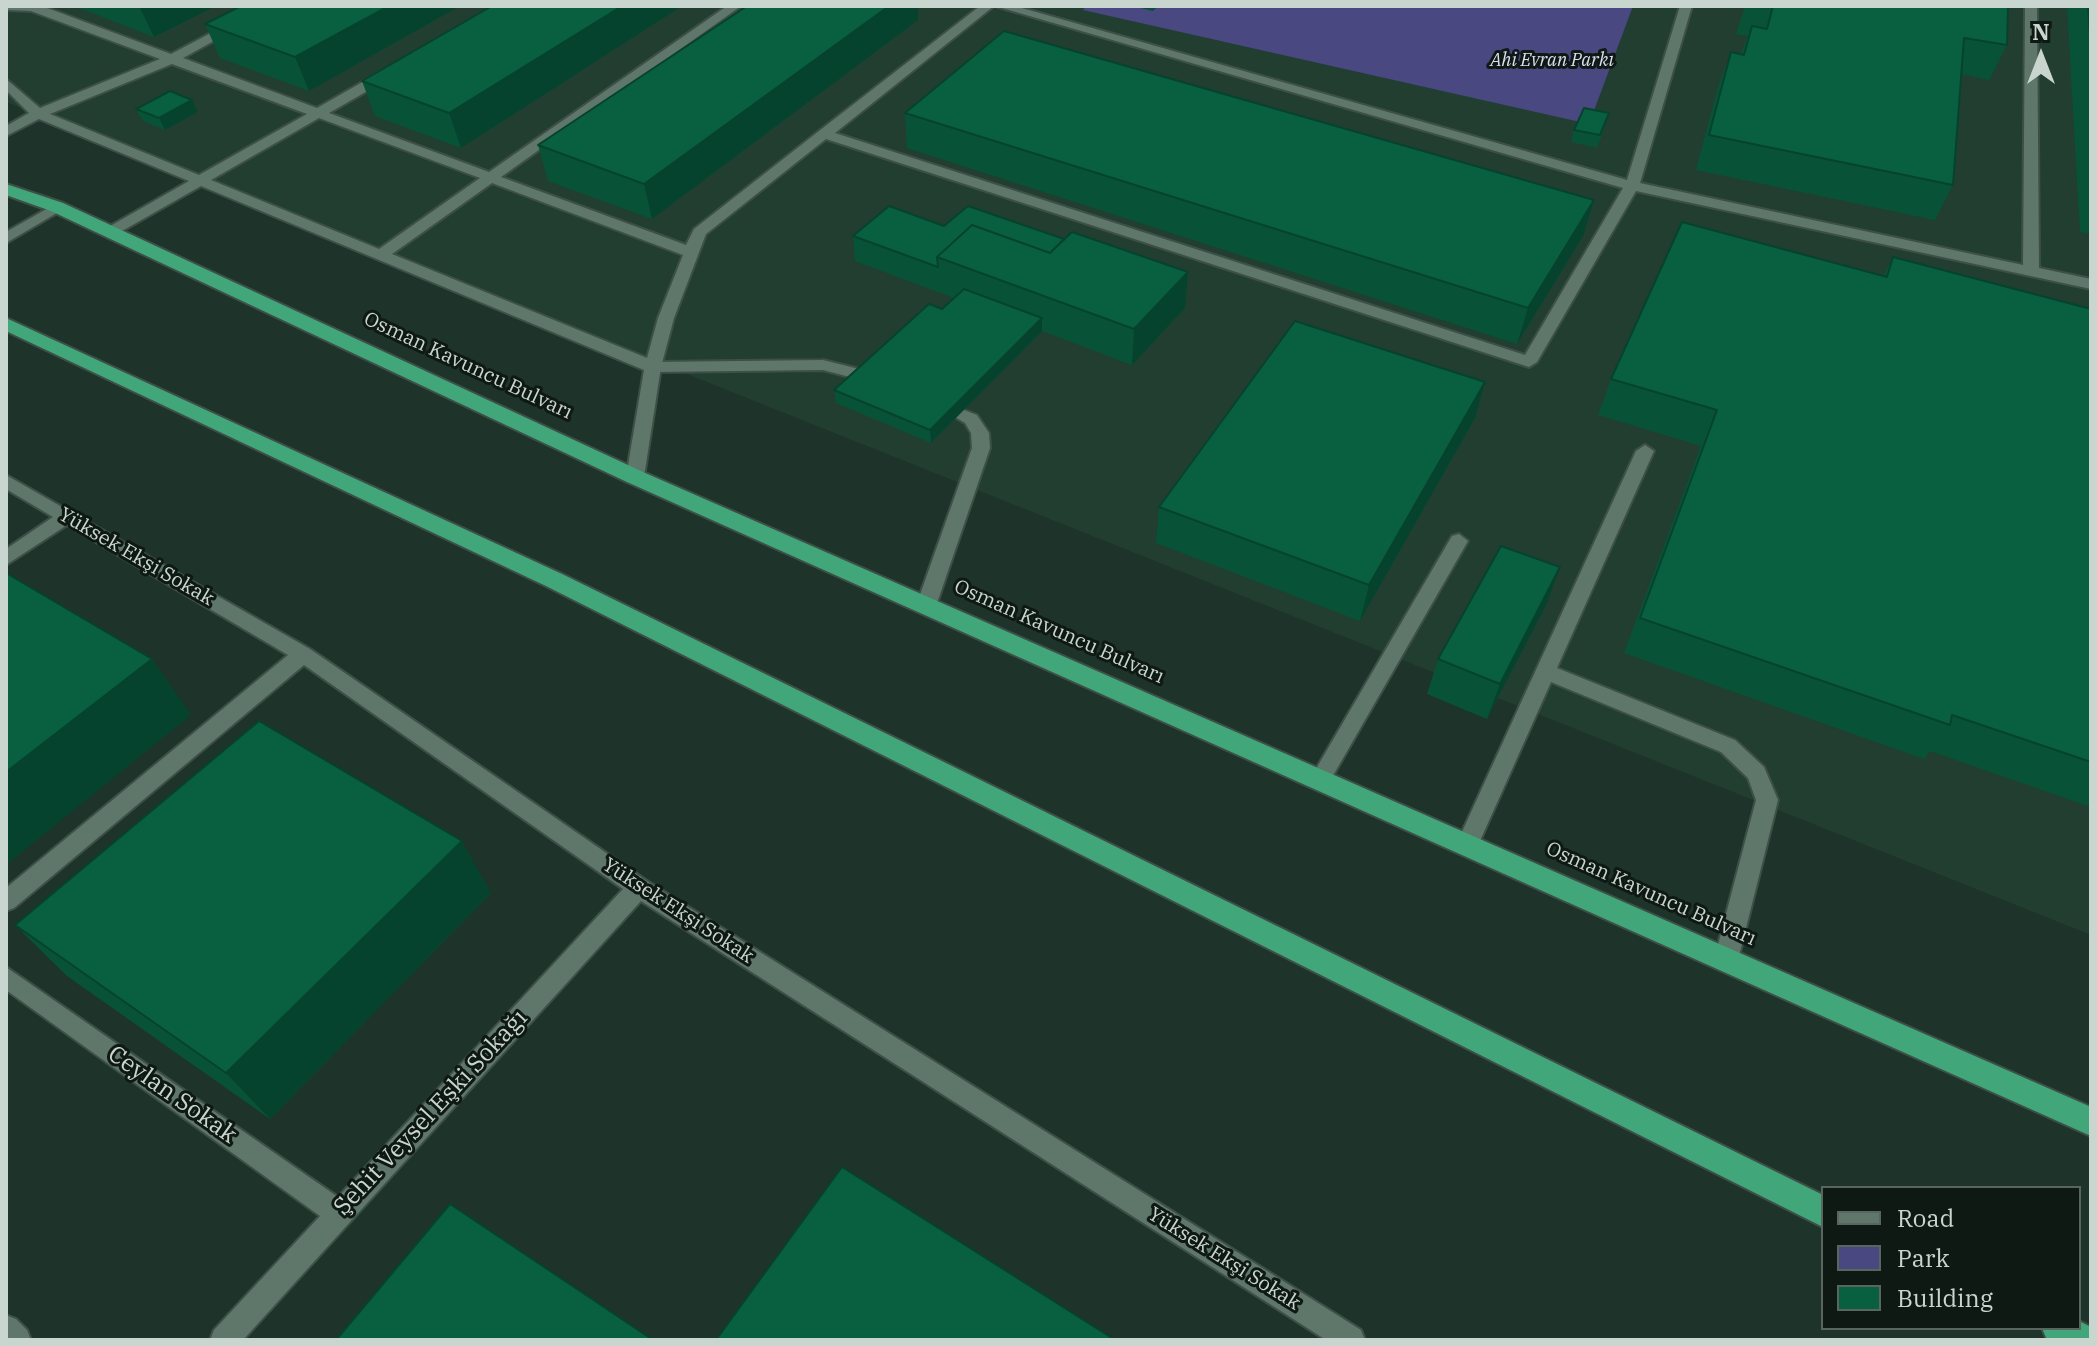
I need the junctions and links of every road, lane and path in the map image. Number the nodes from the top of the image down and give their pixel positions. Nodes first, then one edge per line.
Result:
1 (6, 6) edge
2 (271, 6) edge
3 (735, 6) edge
4 (988, 6) edge
5 (1001, 6) edge
6 (1686, 6) edge
7 (2031, 6) edge
8 (34, 7) edge
9 (172, 59) junction
10 (397, 68) edge
11 (6, 83) edge
12 (38, 114) junction
13 (321, 114) junction
14 (6, 132) edge
15 (824, 134) junction
16 (490, 178) junction
17 (201, 181) junction
18 (1632, 186) junction
19 (6, 189) edge
20 (57, 207) junction
21 (110, 232) junction
22 (6, 238) edge
23 (690, 252) junction
24 (380, 255) junction
25 (2031, 271) junction
26 (2091, 284) edge
27 (6, 324) edge
28 (653, 367) junction
29 (865, 376) edge
30 (959, 414) edge
31 (1645, 451) dead end
32 (635, 477) junction
33 (6, 481) edge
34 (67, 516) junction
35 (1459, 541) dead end
36 (6, 558) edge
37 (926, 606) junction
38 (303, 654) junction
39 (1545, 671) junction
40 (1320, 780) junction
41 (1467, 845) junction
42 (639, 888) junction
43 (6, 901) edge
44 (1726, 960) junction
45 (6, 977) edge
46 (2091, 1122) edge
47 (1821, 1210) edge
48 (338, 1213) junction
49 (6, 1329) edge
50 (2062, 1330) edge
51 (1324, 1332) edge
52 (17, 1340) edge
53 (224, 1340) edge
54 (1351, 1340) edge
55 (2082, 1340) edge

1 - 8 street
2 - 9 street
3 - 16 street
4 - 15 street
5 - 18 street
6 - 18 street
7 - 25 street
8 - 9 street
9 - 12 street
9 - 13 street
10 - 13 street
11 - 12 street
12 - 14 street
12 - 17 street
13 - 16 street
13 - 17 street
15 - 18 street
15 - 23 street
16 - 23 street
16 - 24 street
17 - 21 street
17 - 24 street
18 - 25 street
19 - 20 highway, Osman Kavuncu Bulvarı
20 - 21 highway, Osman Kavuncu Bulvarı
20 - 22 street
21 - 32 highway, Osman Kavuncu Bulvarı
23 - 28 street
24 - 28 street
25 - 26 street
27 - 47 highway
28 - 29 street
28 - 32 street
30 - 37 street
31 - 39 street
32 - 37 highway, Osman Kavuncu Bulvarı
33 - 34 street, Yüksek Ekşi Sokak
34 - 36 street
34 - 38 street, Yüksek Ekşi Sokak
35 - 40 street
37 - 40 highway, Osman Kavuncu Bulvarı
38 - 42 street, Yüksek Ekşi Sokak
38 - 43 street
39 - 41 street
39 - 44 street
40 - 41 highway, Osman Kavuncu Bulvarı
41 - 44 highway, Osman Kavuncu Bulvarı
42 - 48 street, Şehit Veysel Eşki Sokağı
42 - 51 street, Yüksek Ekşi Sokak
44 - 46 highway, Osman Kavuncu Bulvarı
45 - 48 street, Ceylan Sokak
48 - 53 street, Şehit Veysel Eşki Sokağı
49 - 52 street
50 - 55 highway
51 - 54 street, Yüksek Ekşi Sokak

